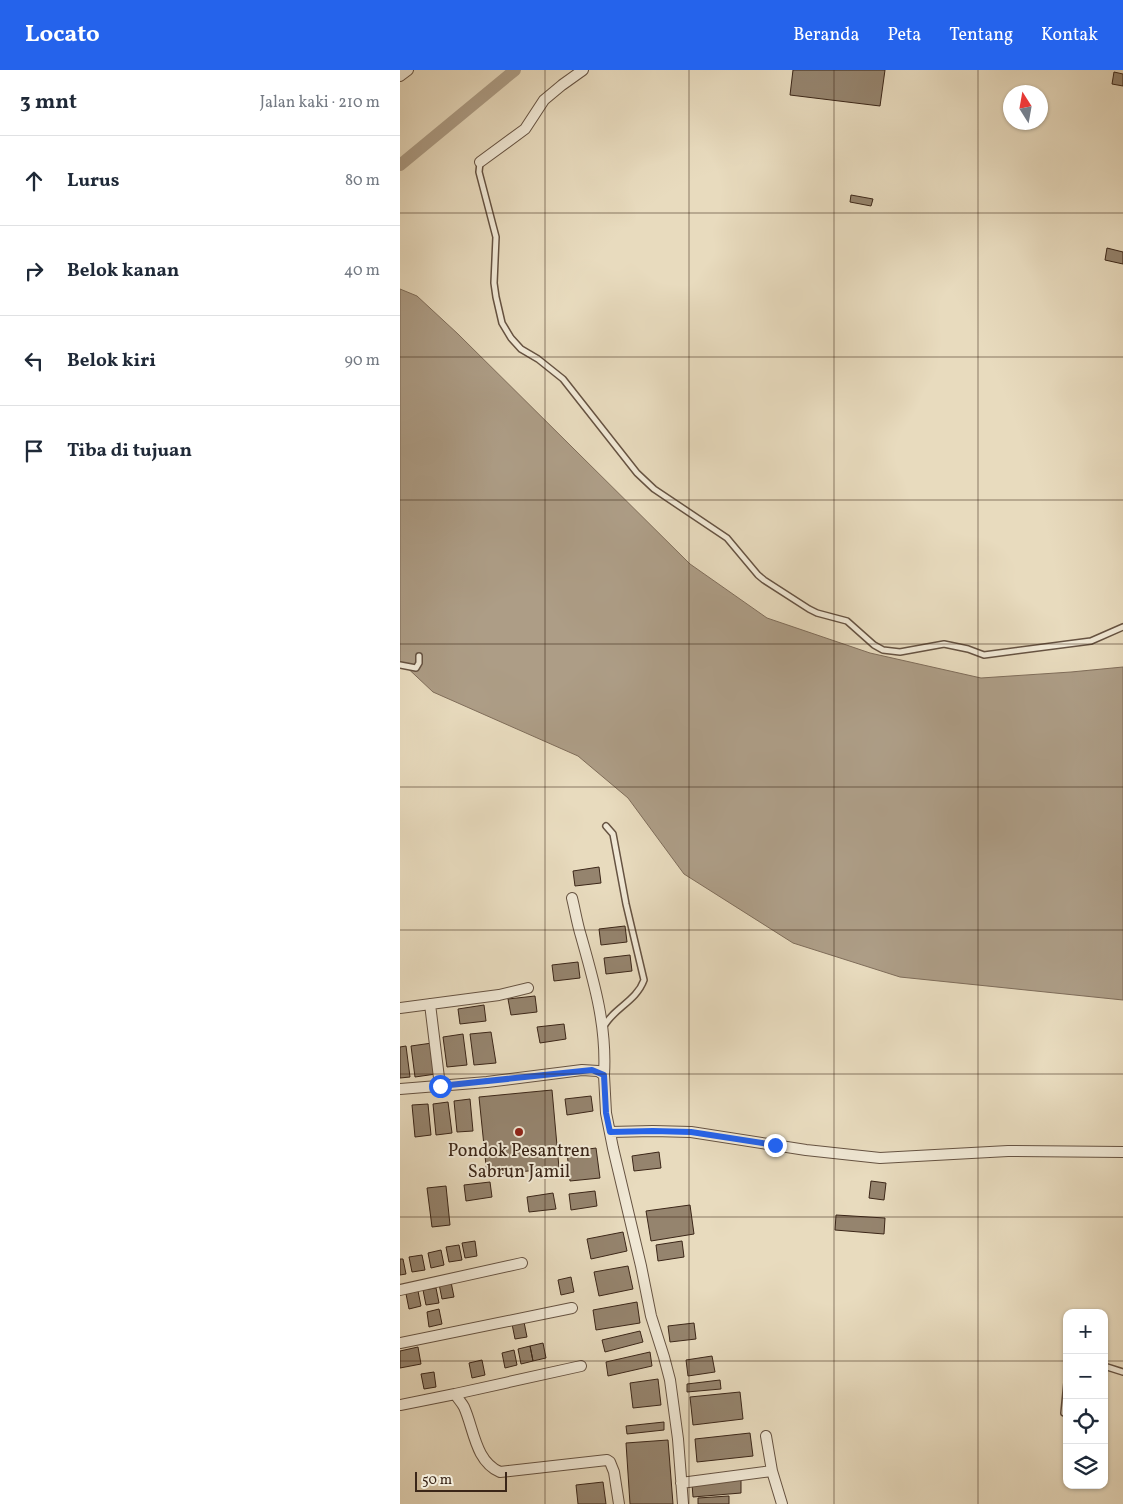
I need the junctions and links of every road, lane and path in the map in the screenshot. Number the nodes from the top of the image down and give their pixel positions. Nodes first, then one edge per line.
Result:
1 (408, 70) edge
2 (584, 70) edge
3 (400, 76) edge
4 (480, 162) joint
5 (1123, 627) edge
6 (419, 656) dead end
7 (400, 665) edge
8 (606, 826) dead end
9 (572, 898) dead end
10 (528, 988) dead end
11 (430, 1004) junction
12 (400, 1008) edge
13 (602, 1031) junction
14 (604, 1075) junction
15 (440, 1086) junction
16 (400, 1089) edge
17 (610, 1132) junction
18 (1123, 1152) edge
19 (522, 1262) dead end
20 (400, 1290) edge
21 (572, 1308) dead end
22 (400, 1344) edge
23 (581, 1366) dead end
24 (1108, 1367) edge
25 (1123, 1372) edge
26 (455, 1394) junction
27 (400, 1405) edge
28 (766, 1436) dead end
29 (772, 1471) junction
30 (681, 1483) junction
31 (618, 1504) edge
32 (683, 1504) edge
33 (782, 1504) edge

1 - 3 street
2 - 4 street
4 - 5 lane
6 - 7 lane
8 - 13 lane
9 - 13 street
10 - 11 street
11 - 12 street
11 - 15 street
13 - 14 street
14 - 15 street
14 - 17 street
15 - 16 street
17 - 18 street
17 - 30 street
19 - 20 street
21 - 22 street
23 - 26 street
24 - 25 lane
26 - 27 street
26 - 31 street
28 - 29 street
29 - 30 street
29 - 33 street
30 - 32 street

